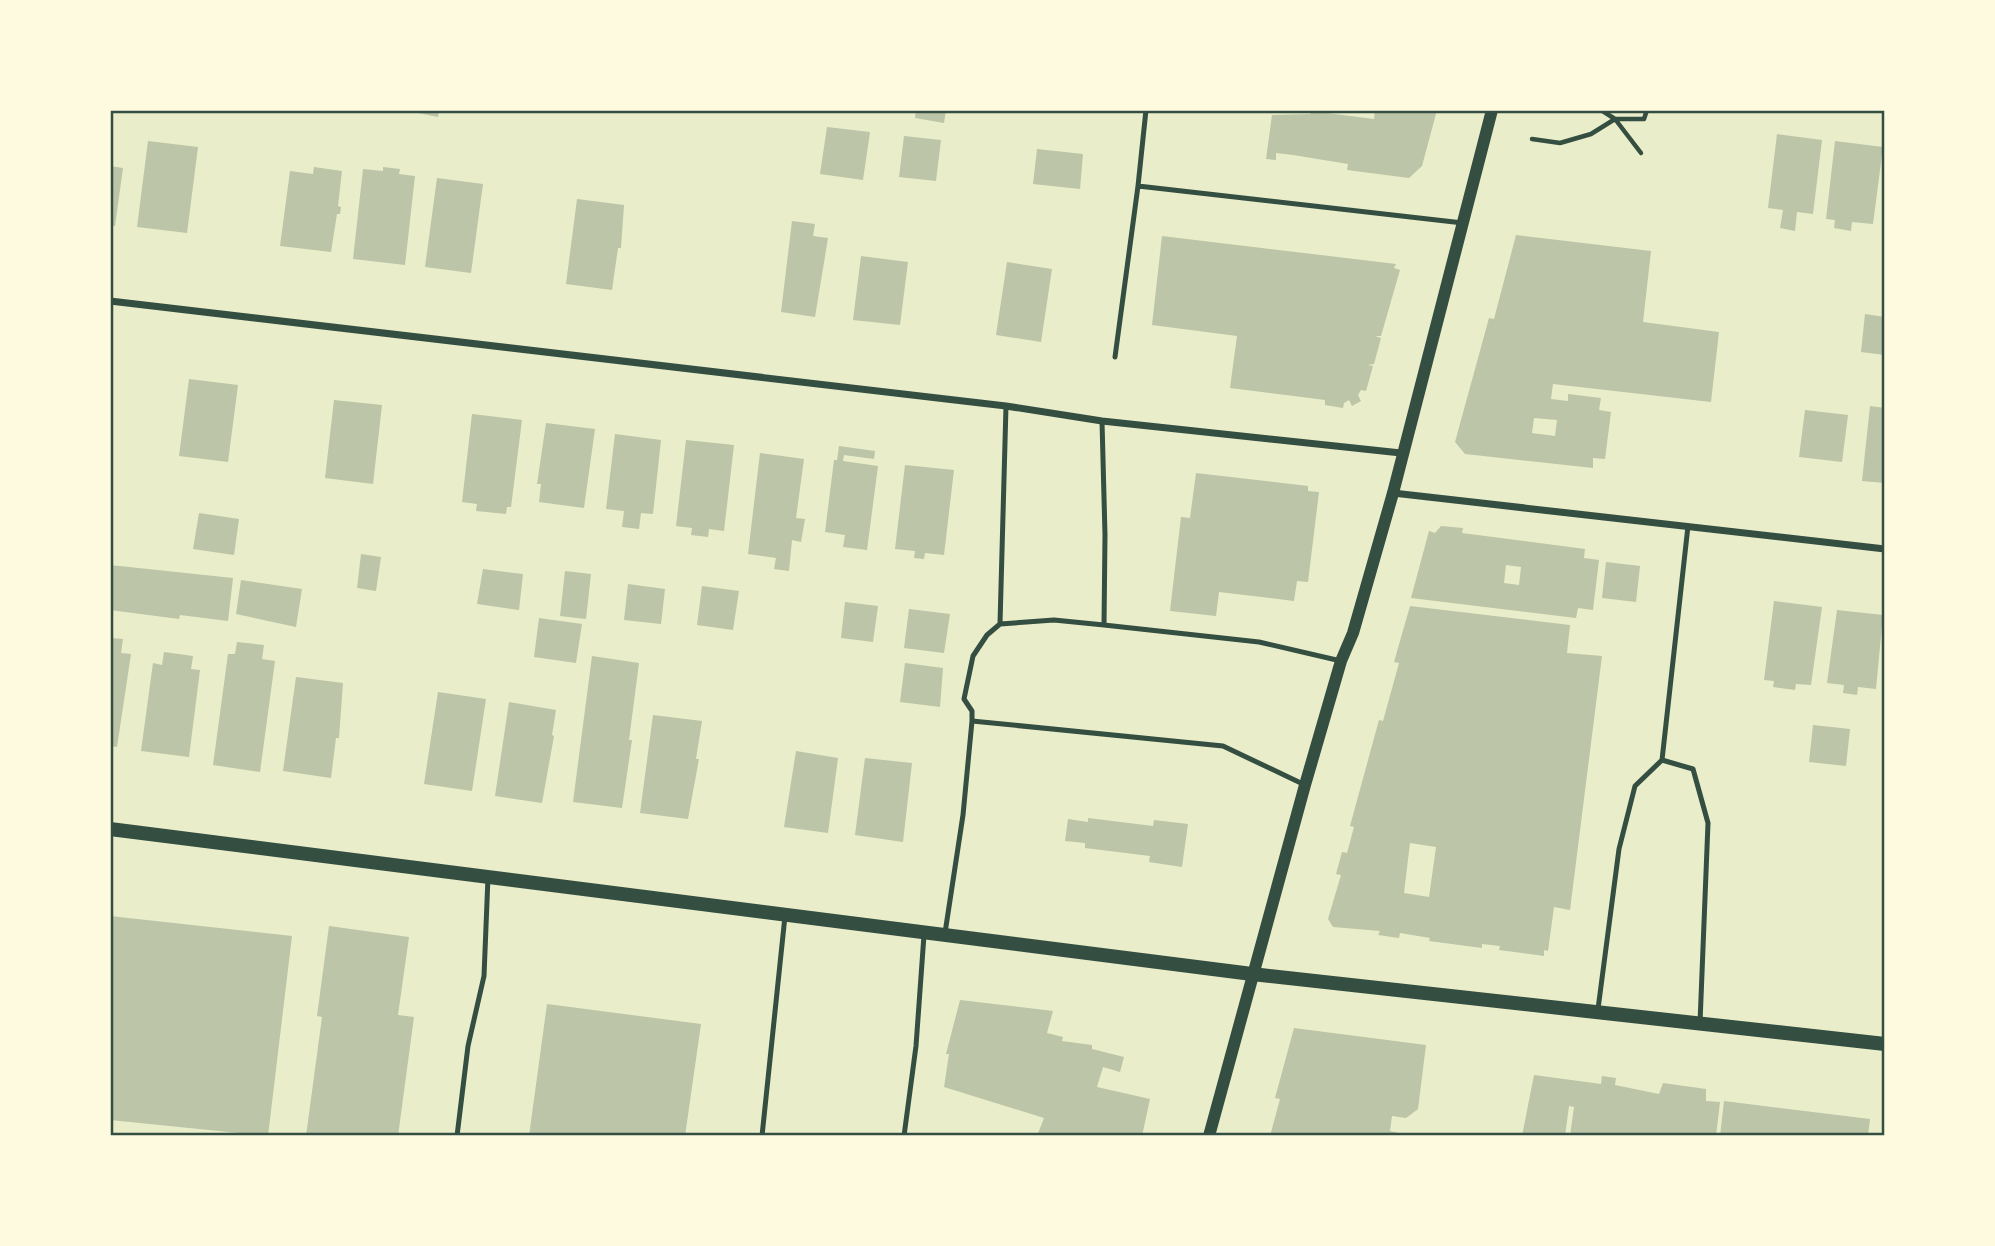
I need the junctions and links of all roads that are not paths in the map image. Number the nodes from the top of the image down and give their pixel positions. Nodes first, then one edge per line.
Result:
1 (1146, 110) edge
2 (1492, 110) edge
3 (1138, 186) junction
4 (1463, 223) junction
5 (110, 301) edge
6 (1115, 357) dead end
7 (1006, 406) junction
8 (1102, 421) junction
9 (1401, 453) junction
10 (1393, 493) junction
11 (1688, 526) junction
12 (1885, 549) edge
13 (1000, 624) junction
14 (1104, 625) junction
15 (1341, 662) junction
16 (972, 721) junction
17 (1662, 760) junction
18 (1304, 785) junction
19 (110, 829) edge
20 (488, 877) junction
21 (785, 915) junction
22 (925, 932) junction
23 (945, 935) junction
24 (1252, 974) junction
25 (1597, 1012) junction
26 (1700, 1023) junction
27 (1885, 1044) edge
28 (457, 1136) edge
29 (762, 1136) edge
30 (904, 1136) edge
31 (1209, 1136) edge

1 - 3 lane
2 - 4 street
3 - 4 lane
3 - 6 lane
4 - 9 street
5 - 7 street
7 - 8 street
7 - 13 lane
8 - 9 street
8 - 14 lane
9 - 10 street
10 - 11 street
10 - 15 street
11 - 12 street
11 - 17 lane
13 - 14 lane
13 - 16 lane
14 - 15 lane
15 - 18 street
16 - 18 lane
16 - 23 lane
17 - 25 lane
17 - 26 lane
18 - 24 street
19 - 20 main road
20 - 21 main road
20 - 28 lane
21 - 22 main road
21 - 29 lane
22 - 23 main road
22 - 30 lane
23 - 24 main road
24 - 25 main road
24 - 31 street
25 - 26 main road
26 - 27 main road

